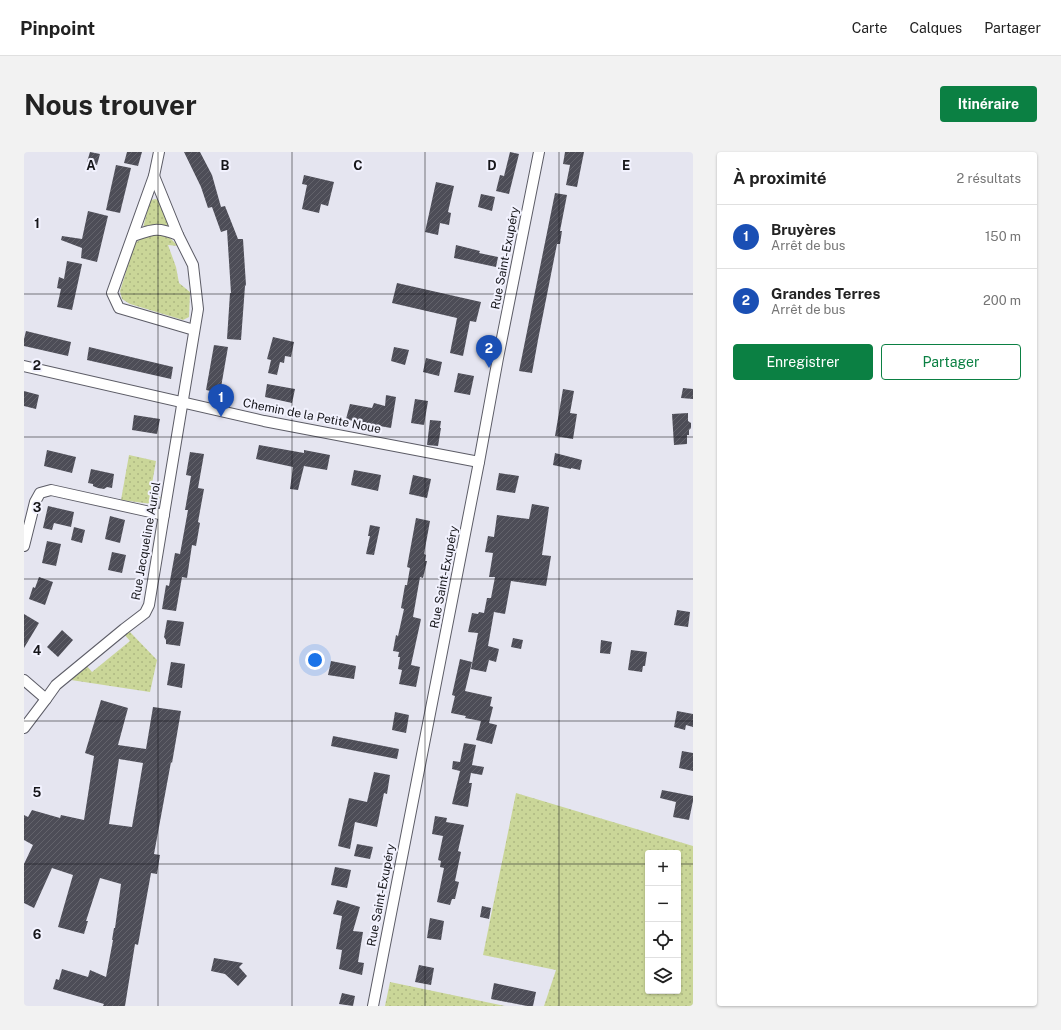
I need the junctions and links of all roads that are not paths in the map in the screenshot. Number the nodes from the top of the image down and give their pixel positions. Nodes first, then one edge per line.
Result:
1 (159, 152) edge
2 (539, 152) edge
3 (154, 176) junction
4 (178, 235) junction
5 (133, 236) junction
6 (194, 330) junction
7 (24, 366) edge
8 (182, 402) junction
9 (479, 462) junction
10 (164, 515) junction
11 (24, 546) edge
12 (24, 680) edge
13 (46, 699) junction
14 (24, 728) edge
15 (373, 1006) edge

1 - 3 street
2 - 9 street, Rue Saint-Exupéry
3 - 4 street, Rue Jacqueline Auriol
3 - 5 street
4 - 5 street
4 - 6 street, Rue Jacqueline Auriol
5 - 6 street
6 - 8 street, Rue Jacqueline Auriol
7 - 8 street, Chemin de la Petite Noue
8 - 9 street, Chemin de la Petite Noue
8 - 10 street, Rue Jacqueline Auriol
9 - 15 street, Rue Saint-Exupéry
10 - 11 street
10 - 13 street, Rue Jacqueline Auriol
12 - 13 street
13 - 14 street, Rue Jacqueline Auriol

